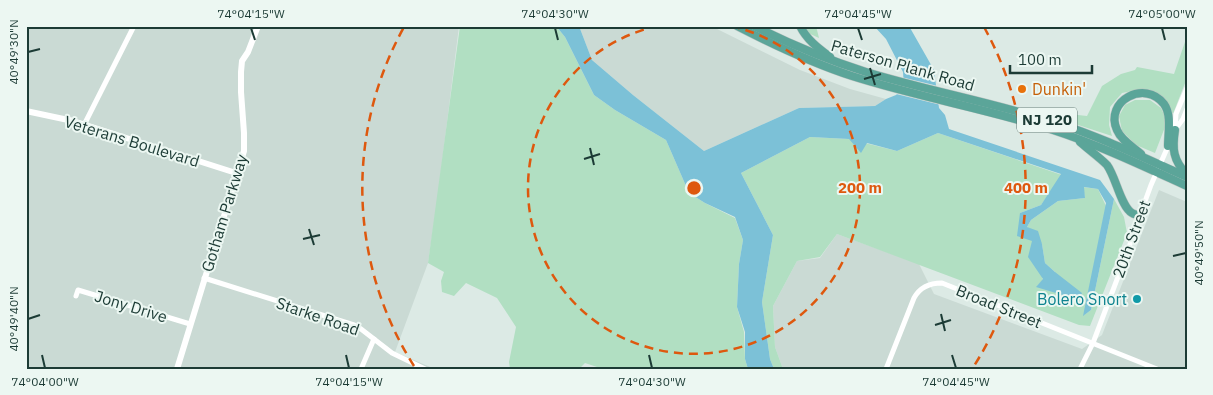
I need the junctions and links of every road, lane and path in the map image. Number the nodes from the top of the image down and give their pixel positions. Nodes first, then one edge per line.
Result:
1 (134, 26) edge
2 (258, 26) edge
3 (737, 26) edge
4 (754, 26) edge
5 (800, 26) edge
6 (838, 63) junction
7 (897, 85) junction
8 (1187, 88) edge
9 (943, 97) junction
10 (1187, 109) edge
11 (26, 111) edge
12 (84, 124) junction
13 (1175, 130) junction
14 (1076, 138) junction
15 (1168, 146) junction
16 (1146, 159) junction
17 (1158, 169) junction
18 (236, 173) junction
19 (1187, 176) edge
20 (1187, 186) edge
21 (1140, 215) junction
22 (204, 278) junction
23 (76, 296) dead end
24 (190, 324) junction
25 (374, 339) junction
26 (1093, 343) junction
27 (177, 369) edge
28 (361, 369) edge
29 (425, 369) edge
30 (886, 369) edge
31 (1080, 369) edge
32 (1157, 369) edge

1 - 12 street
2 - 18 street, Gotham Parkway
3 - 7 main road, Paterson Plank Road / NJ 120
4 - 6 main road, Paterson Plank Road / NJ 120
5 - 6 main road
6 - 7 main road, Paterson Plank Road / NJ 120
7 - 9 main road, Paterson Plank Road / NJ 120
8 - 13 street
9 - 14 main road, Paterson Plank Road / NJ 120
9 - 16 main road, Paterson Plank Road / NJ 120
10 - 13 street
11 - 12 street, Veterans Boulevard
12 - 18 street, Veterans Boulevard
13 - 15 street, 20th Street
13 - 19 main road
14 - 17 main road, Paterson Plank Road / NJ 120
14 - 21 main road
15 - 16 main road
15 - 17 street, 20th Street
16 - 17 main road, Paterson Plank Road / NJ 120
17 - 19 main road, Paterson Plank Road / NJ 120
17 - 20 main road, Paterson Plank Road / NJ 120
17 - 21 street, 20th Street
18 - 22 street, Gotham Parkway
21 - 26 street, 20th Street
22 - 24 street, Gotham Parkway
22 - 25 street, Starke Road
23 - 24 street, Jony Drive
24 - 27 street, Gotham Parkway
25 - 28 street
25 - 29 street, Starke Road
26 - 30 street, Broad Street
26 - 31 street, 20th Street
26 - 32 street, Broad Street

